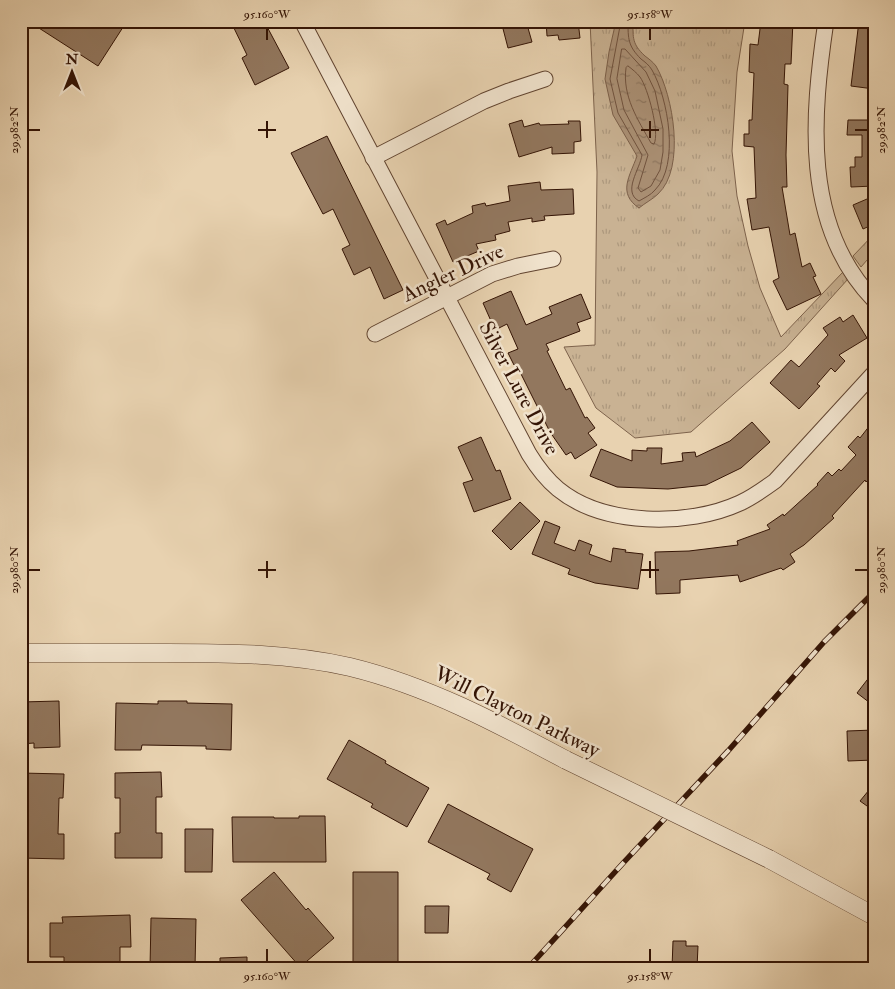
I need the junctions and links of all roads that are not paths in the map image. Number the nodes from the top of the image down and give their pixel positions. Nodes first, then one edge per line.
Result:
1 (302, 21) edge
2 (826, 21) edge
3 (545, 80) dead end
4 (373, 158) junction
5 (553, 259) dead end
6 (447, 298) junction
7 (874, 300) edge
8 (375, 334) dead end
9 (874, 373) edge
10 (21, 653) edge
11 (874, 916) edge

1 - 4 street, Silver Lure Drive
2 - 7 street
3 - 4 street
4 - 6 street, Silver Lure Drive
5 - 6 street, Angler Drive
6 - 8 street, Angler Drive
6 - 9 street, Silver Lure Drive
10 - 11 street, Will Clayton Parkway, bridge

